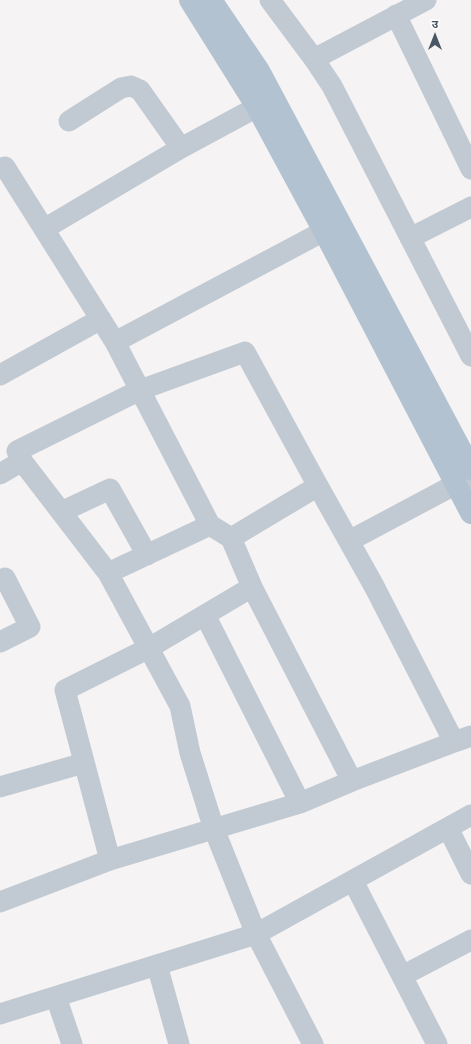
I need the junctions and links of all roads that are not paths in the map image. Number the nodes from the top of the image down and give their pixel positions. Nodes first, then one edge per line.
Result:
1 (190, 0) edge
2 (212, 0) edge
3 (426, 0) edge
4 (275, 2) edge
5 (396, 14) junction
6 (314, 59) junction
7 (257, 107) junction
8 (69, 122) dead end
9 (181, 148) junction
10 (5, 167) dead end
11 (471, 169) edge
12 (471, 208) edge
13 (44, 229) junction
14 (324, 231) junction
15 (410, 238) junction
16 (101, 319) junction
17 (115, 342) junction
18 (471, 356) edge
19 (0, 375) edge
20 (140, 390) junction
21 (22, 461) junction
22 (0, 474) edge
23 (466, 476) edge
24 (318, 486) junction
25 (61, 512) junction
26 (471, 513) edge
27 (210, 524) junction
28 (231, 538) junction
29 (349, 541) junction
30 (147, 555) junction
31 (108, 573) junction
32 (2, 576) edge
33 (252, 587) junction
34 (205, 615) junction
35 (0, 642) edge
36 (149, 648) junction
37 (462, 739) edge
38 (84, 763) junction
39 (352, 781) junction
40 (0, 787) edge
41 (300, 803) junction
42 (471, 815) edge
43 (448, 828) junction
44 (214, 829) junction
45 (110, 860) junction
46 (471, 874) edge
47 (353, 881) junction
48 (0, 902) edge
49 (256, 934) junction
50 (471, 940) edge
51 (158, 965) junction
52 (402, 976) junction
53 (56, 997) junction
54 (0, 1014) edge
55 (72, 1044) edge
56 (179, 1044) edge
57 (313, 1044) edge
58 (437, 1044) edge

1 - 7 main road
2 - 23 main road
3 - 5 street
4 - 6 street
5 - 6 street
5 - 11 street
6 - 15 street
7 - 9 street
7 - 14 main road
8 - 9 street
9 - 13 street
10 - 13 street
12 - 15 street
13 - 16 street
14 - 17 street
14 - 23 main road
15 - 18 street
16 - 17 street
16 - 19 street
17 - 20 street
20 - 21 street
20 - 24 street
20 - 27 street
21 - 22 street
21 - 25 street
23 - 26 main road
23 - 29 street
24 - 28 street
24 - 29 street
25 - 30 street
25 - 31 street
27 - 28 street
27 - 30 street
28 - 33 street
29 - 37 street
30 - 31 street
31 - 36 street
32 - 35 street
33 - 34 street
33 - 39 street
34 - 36 street
34 - 41 street
36 - 38 street
36 - 44 street
37 - 39 street
38 - 40 street
38 - 45 street
39 - 41 street
41 - 44 street
42 - 43 street
43 - 46 street
43 - 47 street
44 - 45 street
44 - 49 street
45 - 48 street
47 - 49 street
47 - 52 street
49 - 51 street
49 - 57 street
50 - 52 street
51 - 53 street
51 - 56 street
52 - 58 street
53 - 54 street
53 - 55 street

